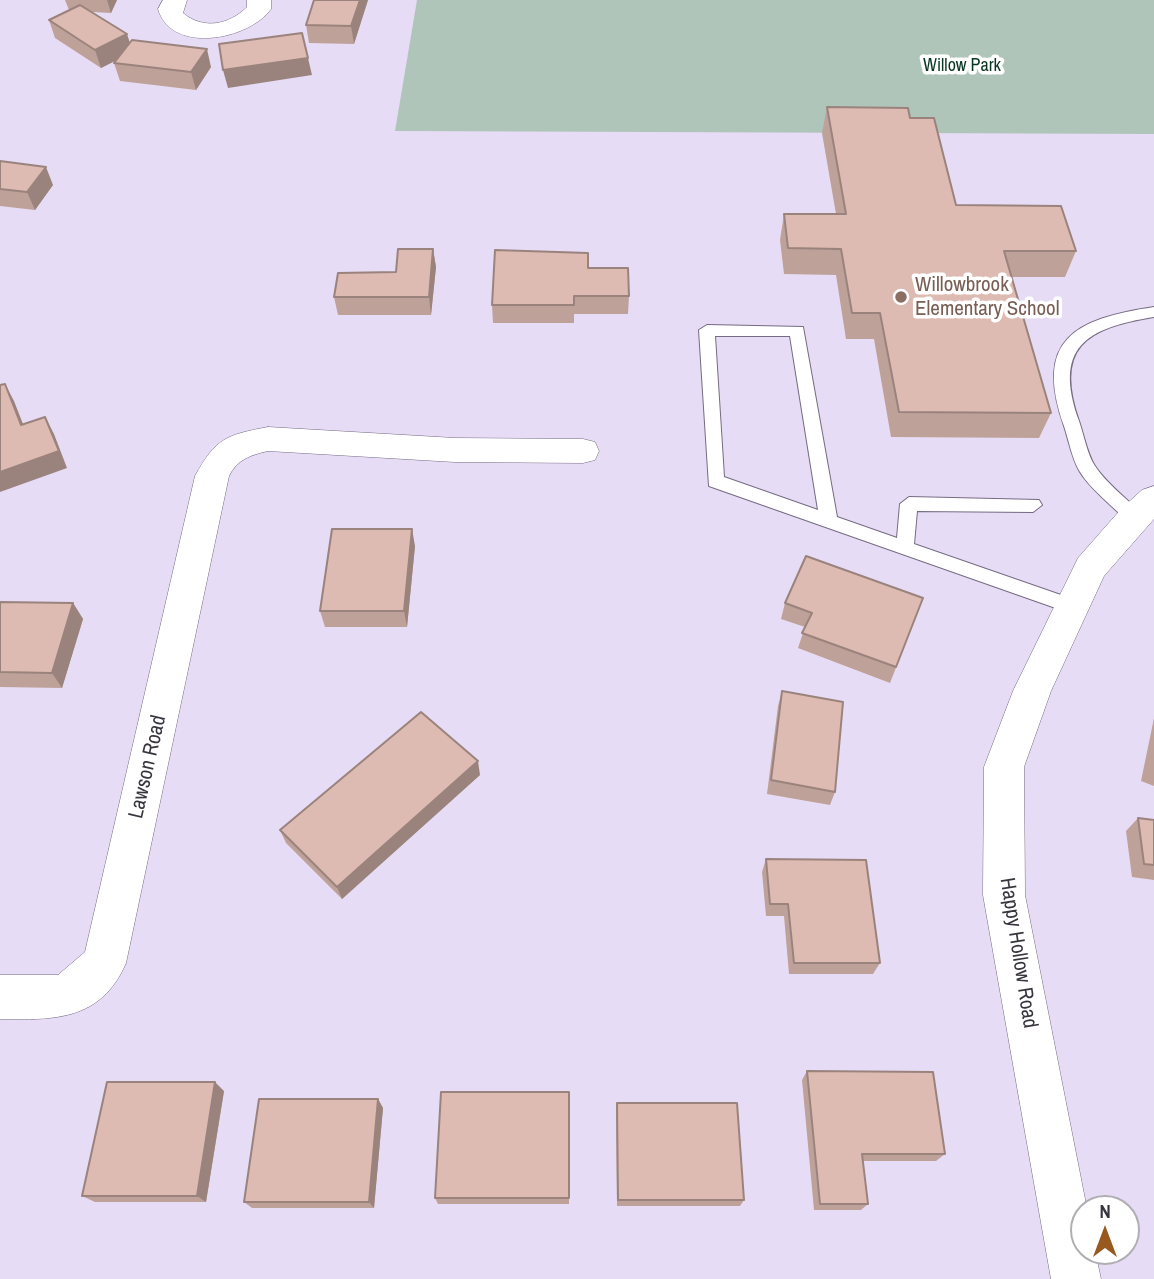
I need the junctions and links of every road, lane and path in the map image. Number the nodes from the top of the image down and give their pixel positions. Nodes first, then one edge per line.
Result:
1 (175, 0) edge
2 (260, 0) edge
3 (1154, 312) edge
4 (583, 451) dead end
5 (1032, 505) dead end
6 (1144, 508) edge
7 (829, 521) junction
8 (905, 547) junction
9 (1074, 607) junction
10 (0, 997) edge
11 (1076, 1279) edge

1 - 2 street
3 - 6 lane
4 - 10 street, Lawson Road
5 - 8 lane
6 - 9 street, Happy Hollow Road
7 - 7 lane
7 - 8 lane
8 - 9 lane
9 - 11 street, Happy Hollow Road

